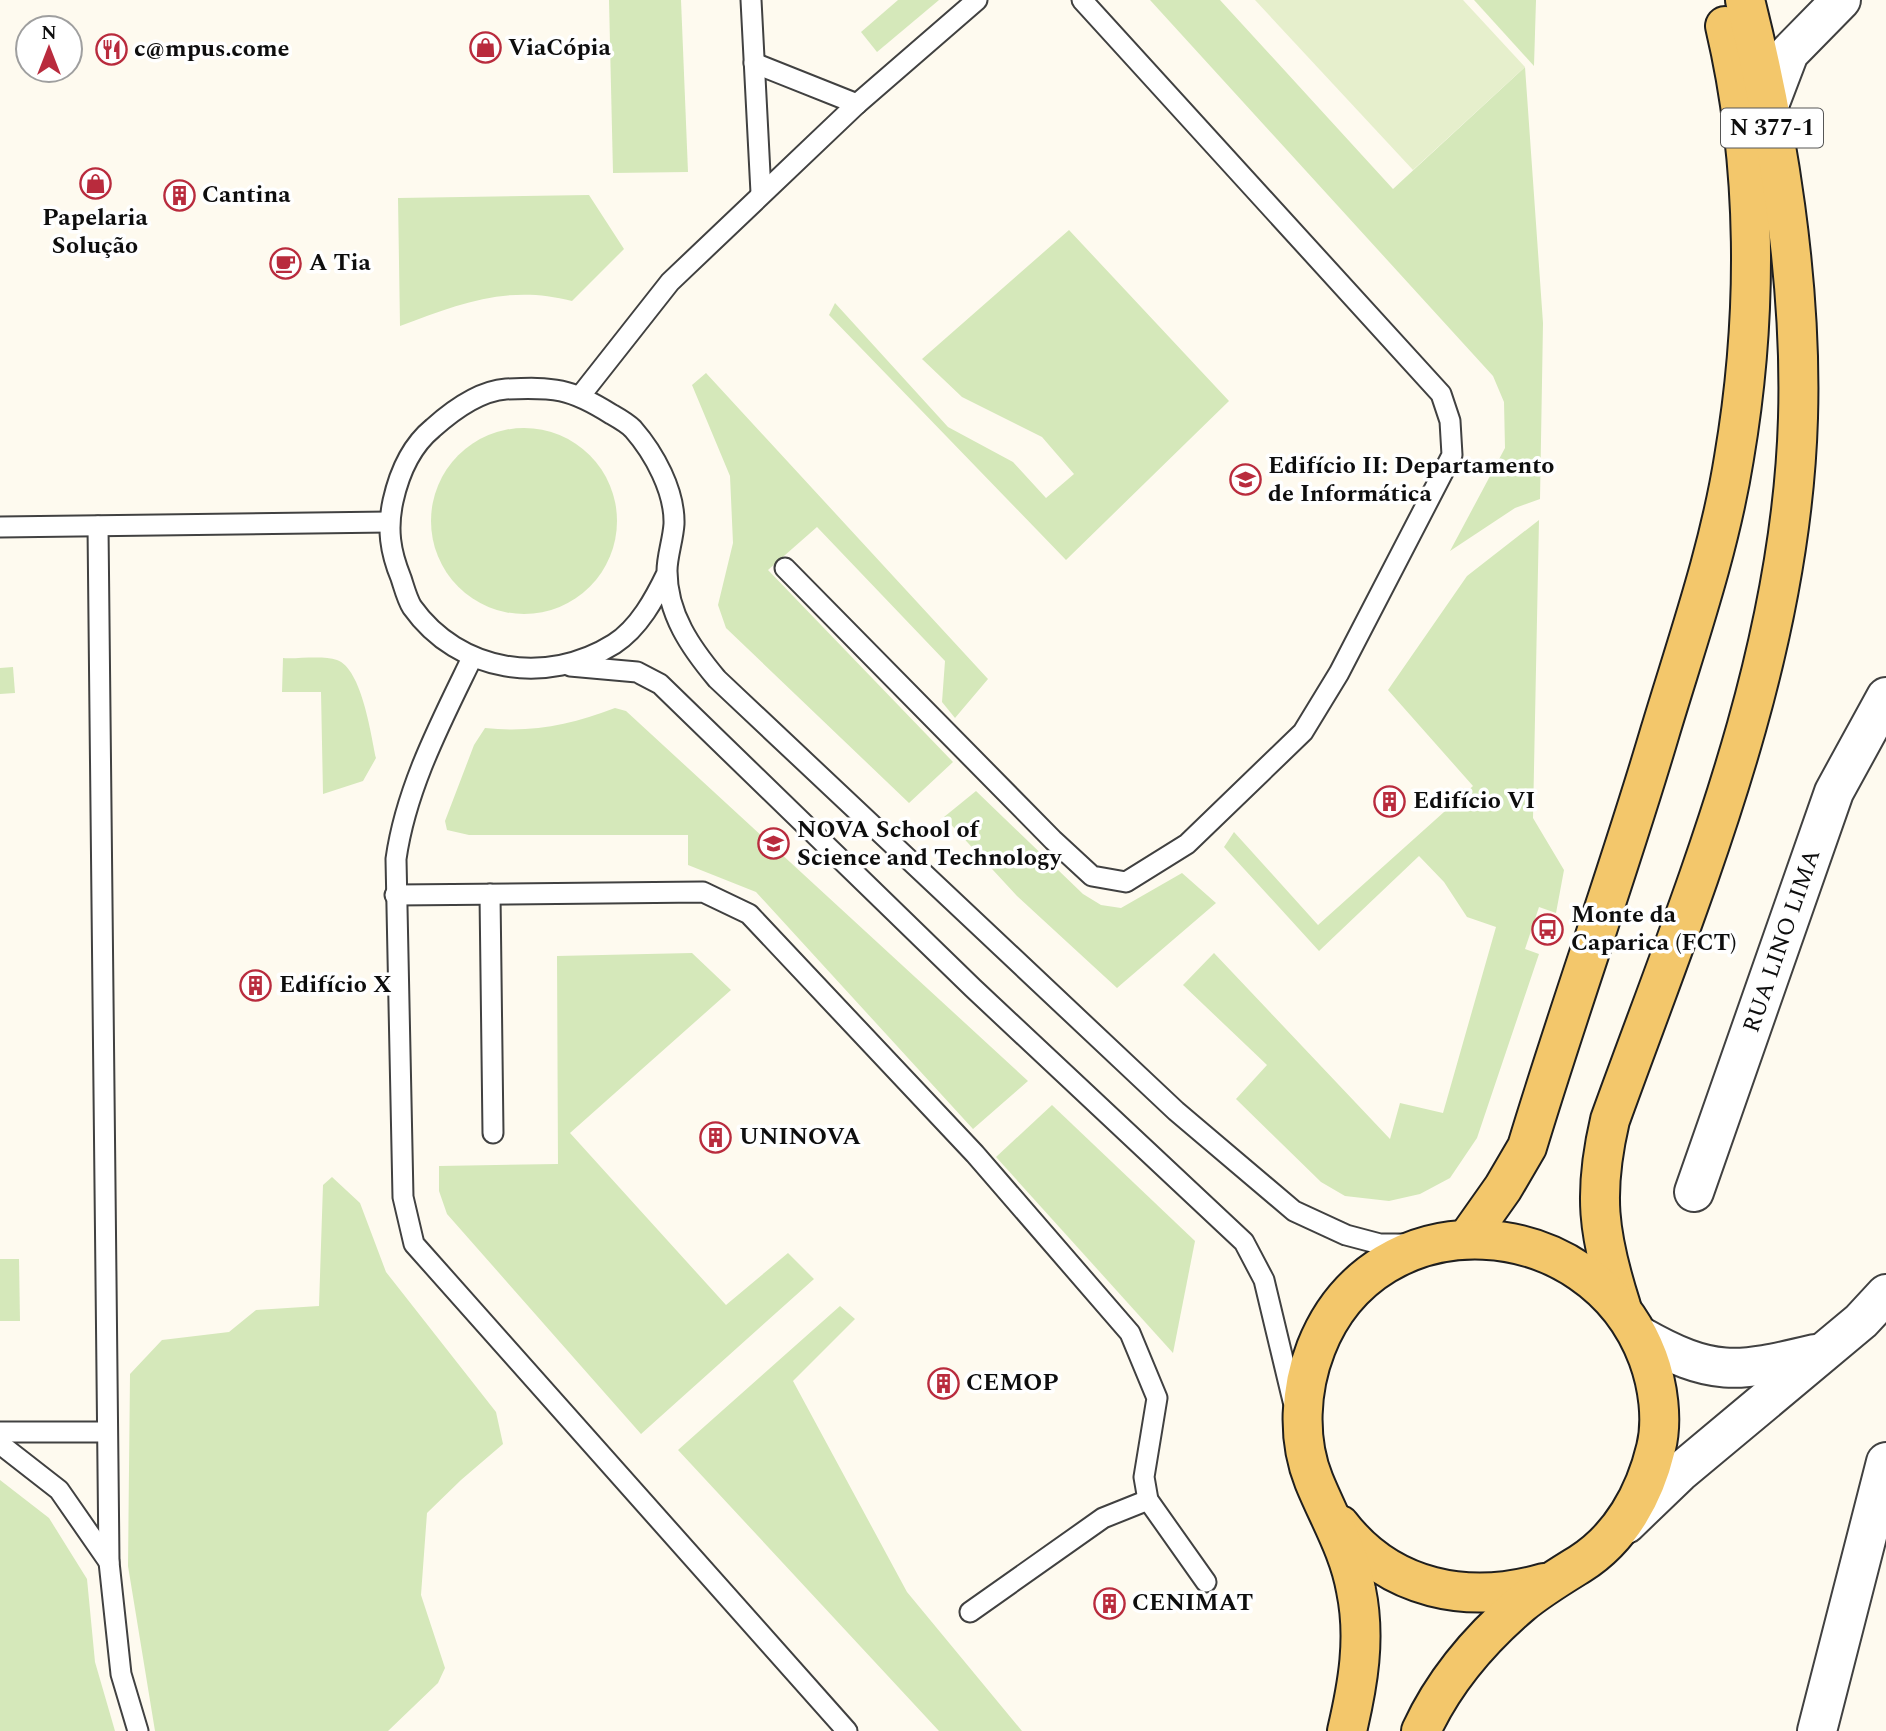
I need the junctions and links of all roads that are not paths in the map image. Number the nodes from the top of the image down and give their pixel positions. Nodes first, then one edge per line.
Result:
1 (751, 0) edge
2 (977, 0) edge
3 (1082, 0) edge
4 (1719, 0) edge
5 (1745, 0) edge
6 (1841, 0) edge
7 (754, 63) junction
8 (857, 104) junction
9 (1768, 108) junction
10 (761, 192) junction
11 (581, 395) junction
12 (388, 522) junction
13 (98, 526) junction
14 (0, 527) edge
15 (785, 568) dead end
16 (667, 573) junction
17 (472, 658) junction
18 (569, 666) junction
19 (1886, 698) edge
20 (490, 894) junction
21 (395, 895) junction
22 (493, 1133) dead end
23 (1694, 1192) dead end
24 (1451, 1242) junction
25 (1884, 1301) edge
26 (1630, 1321) junction
27 (1820, 1353) junction
28 (0, 1432) edge
29 (106, 1432) junction
30 (0, 1444) edge
31 (1305, 1446) junction
32 (1886, 1462) edge
33 (1148, 1500) junction
34 (1330, 1512) junction
35 (1609, 1540) junction
36 (109, 1562) junction
37 (1551, 1580) junction
38 (1206, 1582) dead end
39 (970, 1612) dead end
40 (138, 1731) edge
41 (847, 1731) edge
42 (1347, 1731) edge
43 (1421, 1731) edge
44 (1817, 1731) edge

1 - 7 lane
2 - 8 lane
3 - 15 lane
4 - 24 main road, N 377-1
5 - 9 main road, N 377-1
6 - 9 street
7 - 8 lane
7 - 10 lane
8 - 10 lane
9 - 26 main road, N 377-1
10 - 11 lane
11 - 12 lane
11 - 16 lane
12 - 13 lane
12 - 17 lane
13 - 14 lane
13 - 29 lane
16 - 18 lane
16 - 24 lane
17 - 18 lane
17 - 21 lane
18 - 31 lane
19 - 23 street, RUA LINO LIMA
20 - 21 lane
20 - 22 lane
20 - 33 lane
21 - 41 lane
24 - 26 main road
24 - 31 main road
25 - 27 street
26 - 27 street
26 - 35 main road
27 - 35 street
28 - 29 lane
29 - 36 lane
30 - 36 lane
31 - 34 main road
32 - 44 street
33 - 38 lane
33 - 39 lane
34 - 37 main road
34 - 42 main road
35 - 37 main road
36 - 40 lane
37 - 43 main road

